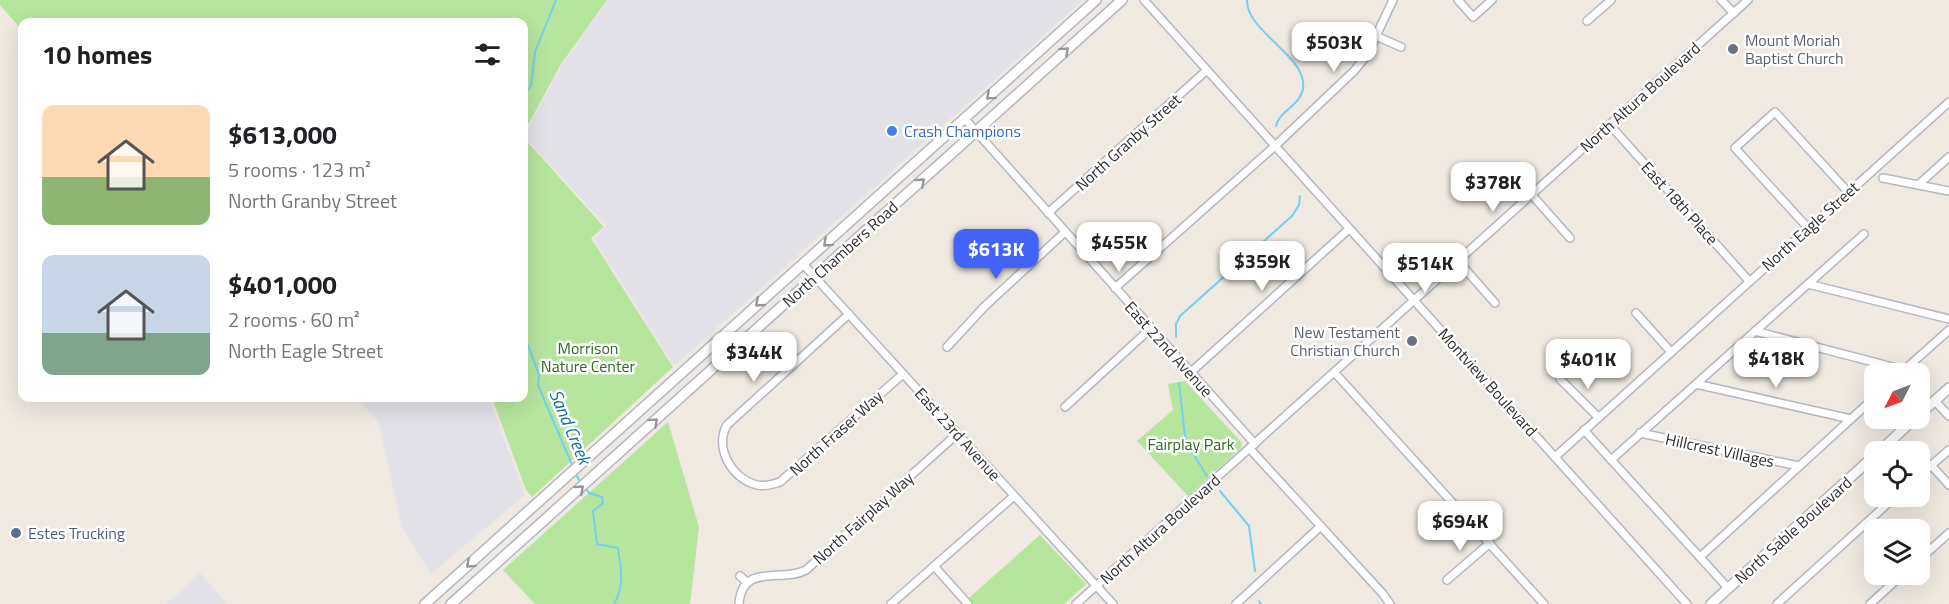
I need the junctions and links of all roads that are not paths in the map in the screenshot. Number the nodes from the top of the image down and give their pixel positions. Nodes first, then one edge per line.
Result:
1 (1096, 0) edge
2 (1122, 0) edge
3 (1144, 0) edge
4 (1393, 0) edge
5 (1458, 0) edge
6 (1492, 0) edge
7 (1611, 0) edge
8 (1721, 0) edge
9 (1748, 0) edge
10 (1734, 13) junction
11 (1587, 21) dead end
12 (1376, 36) junction
13 (1401, 47) dead end
14 (1207, 70) junction
15 (1949, 102) edge
16 (964, 119) junction
17 (1610, 125) junction
18 (976, 132) junction
19 (1275, 146) junction
20 (1949, 157) edge
21 (1883, 178) dead end
22 (1918, 185) junction
23 (1949, 191) edge
24 (1848, 192) junction
25 (1532, 195) junction
26 (1048, 213) junction
27 (1808, 228) junction
28 (1349, 229) junction
29 (1065, 232) junction
30 (1864, 234) dead end
31 (1570, 238) dead end
32 (1458, 261) junction
33 (803, 264) junction
34 (814, 277) junction
35 (1749, 281) junction
36 (1808, 284) junction
37 (1114, 288) junction
38 (1414, 300) junction
39 (1496, 303) dead end
40 (1636, 313) dead end
41 (849, 314) junction
42 (1949, 320) edge
43 (1151, 328) junction
44 (1949, 330) edge
45 (1755, 331) junction
46 (947, 346) dead end
47 (1671, 352) junction
48 (1871, 363) edge
49 (1913, 363) edge
50 (1191, 372) junction
51 (1335, 373) junction
52 (903, 374) junction
53 (1560, 379) dead end
54 (1696, 384) junction
55 (1949, 388) edge
56 (1935, 401) junction
57 (1930, 405) edge
58 (1065, 407) dead end
59 (1864, 407) edge
60 (1598, 417) junction
61 (1949, 417) edge
62 (1851, 419) junction
63 (1903, 429) edge
64 (1584, 430) junction
65 (1640, 433) junction
66 (957, 434) junction
67 (1891, 441) edge
68 (1253, 446) junction
69 (1949, 450) edge
70 (1555, 457) junction
71 (1611, 460) junction
72 (1864, 465) edge
73 (1931, 465) joint
74 (1799, 466) junction
75 (1949, 485) edge
76 (1014, 496) junction
77 (1884, 507) edge
78 (1321, 526) junction
79 (1949, 533) edge
80 (497, 540) junction
81 (1490, 543) junction
82 (1930, 550) edge
83 (508, 552) junction
84 (1700, 557) junction
85 (934, 566) junction
86 (741, 576) dead end
87 (1447, 580) dead end
88 (748, 583) junction
89 (1891, 585) edge
90 (1097, 586) junction
91 (1728, 588) junction
92 (425, 604) edge
93 (451, 604) edge
94 (739, 604) edge
95 (891, 604) edge
96 (968, 604) edge
97 (1076, 604) edge
98 (1113, 604) edge
99 (1236, 604) edge
100 (1390, 604) edge
101 (1544, 604) edge
102 (1687, 604) edge
103 (1711, 604) edge
104 (1777, 604) edge
105 (1870, 604) edge

1 -> 16 main road, North Chambers Road
18 -> 2 main road, North Chambers Road
3 - 14 street, Montview Boulevard
4 - 12 street
5 - 6 street
7 - 11 street
8 - 10 street
9 - 10 street, North Altura Boulevard
10 - 17 street, North Altura Boulevard
12 - 13 street
12 - 19 street
14 - 19 street, Montview Boulevard
14 - 26 street, North Granby Street
15 - 24 street, North Eagle Street
16 - 18 street, East 22nd Avenue
16 -> 33 main road, North Chambers Road
17 - 25 street, North Altura Boulevard
17 - 35 street, East 18th Place
18 - 26 street, East 22nd Avenue
34 -> 18 main road, North Chambers Road
19 - 28 street, Montview Boulevard
19 - 37 street
20 - 22 street
21 - 22 street
22 - 23 street
24 - 27 street, North Eagle Street
24 - 27 street
25 - 31 street
25 - 32 street, North Altura Boulevard
26 - 29 street, East 22nd Avenue
27 - 35 street, North Eagle Street
28 - 38 street, Montview Boulevard
28 - 50 street
29 - 37 street, East 22nd Avenue
29 - 46 street
30 - 36 street, Hillcrest Villages
32 - 38 street, North Altura Boulevard
32 - 39 street
33 - 34 street, East 23rd Avenue
33 -> 80 main road, North Chambers Road
34 - 41 street, East 23rd Avenue
83 -> 34 main road, North Chambers Road
35 - 47 street, North Eagle Street
36 - 42 street
36 - 45 street, Hillcrest Villages
37 - 43 street, East 22nd Avenue
38 - 51 street, North Altura Boulevard
38 - 70 street, Montview Boulevard
40 - 47 street
41 - 52 street, East 23rd Avenue
41 - 52 street, North Fraser Way
43 - 50 street, East 22nd Avenue
43 - 58 street
44 - 49 street
45 - 48 street
45 - 54 street, Hillcrest Villages
47 - 60 street, North Eagle Street
50 - 68 street, East 22nd Avenue
51 - 68 street, North Altura Boulevard
51 - 81 street
52 - 66 street, East 23rd Avenue
53 - 60 street
54 - 62 street
54 - 65 street, Hillcrest Villages
55 - 56 main road
56 - 57 main road
56 - 61 street
59 - 62 street, Hillcrest Villages
60 - 64 street, North Eagle Street
62 - 74 street, Hillcrest Villages
63 - 67 main road
64 - 70 street, North Eagle Street
64 - 71 street
65 - 71 street, Hillcrest Villages
65 - 74 street, Hillcrest Villages
66 - 76 street, East 23rd Avenue
66 - 88 street, North Fairplay Way
68 - 78 street, East 22nd Avenue
68 - 90 street, North Altura Boulevard
69 - 73 street
70 - 102 street, Montview Boulevard
71 - 84 street
72 - 91 main road, North Sable Boulevard
73 - 75 street
74 - 84 street, Hillcrest Villages
76 - 85 street
76 - 90 street, East 23rd Avenue
77 - 104 street
78 - 99 street
78 - 100 street, East 22nd Avenue
79 - 82 street
80 - 83 main road
80 -> 92 main road, North Chambers Road
81 - 87 street
81 - 101 street
83 - 93 main road, North Chambers Road
84 - 91 street
85 - 95 street
85 - 96 street
86 - 88 street
88 - 94 street
89 - 105 street
90 - 97 street, North Altura Boulevard
90 - 98 street, East 23rd Avenue
91 - 103 main road, North Sable Boulevard

